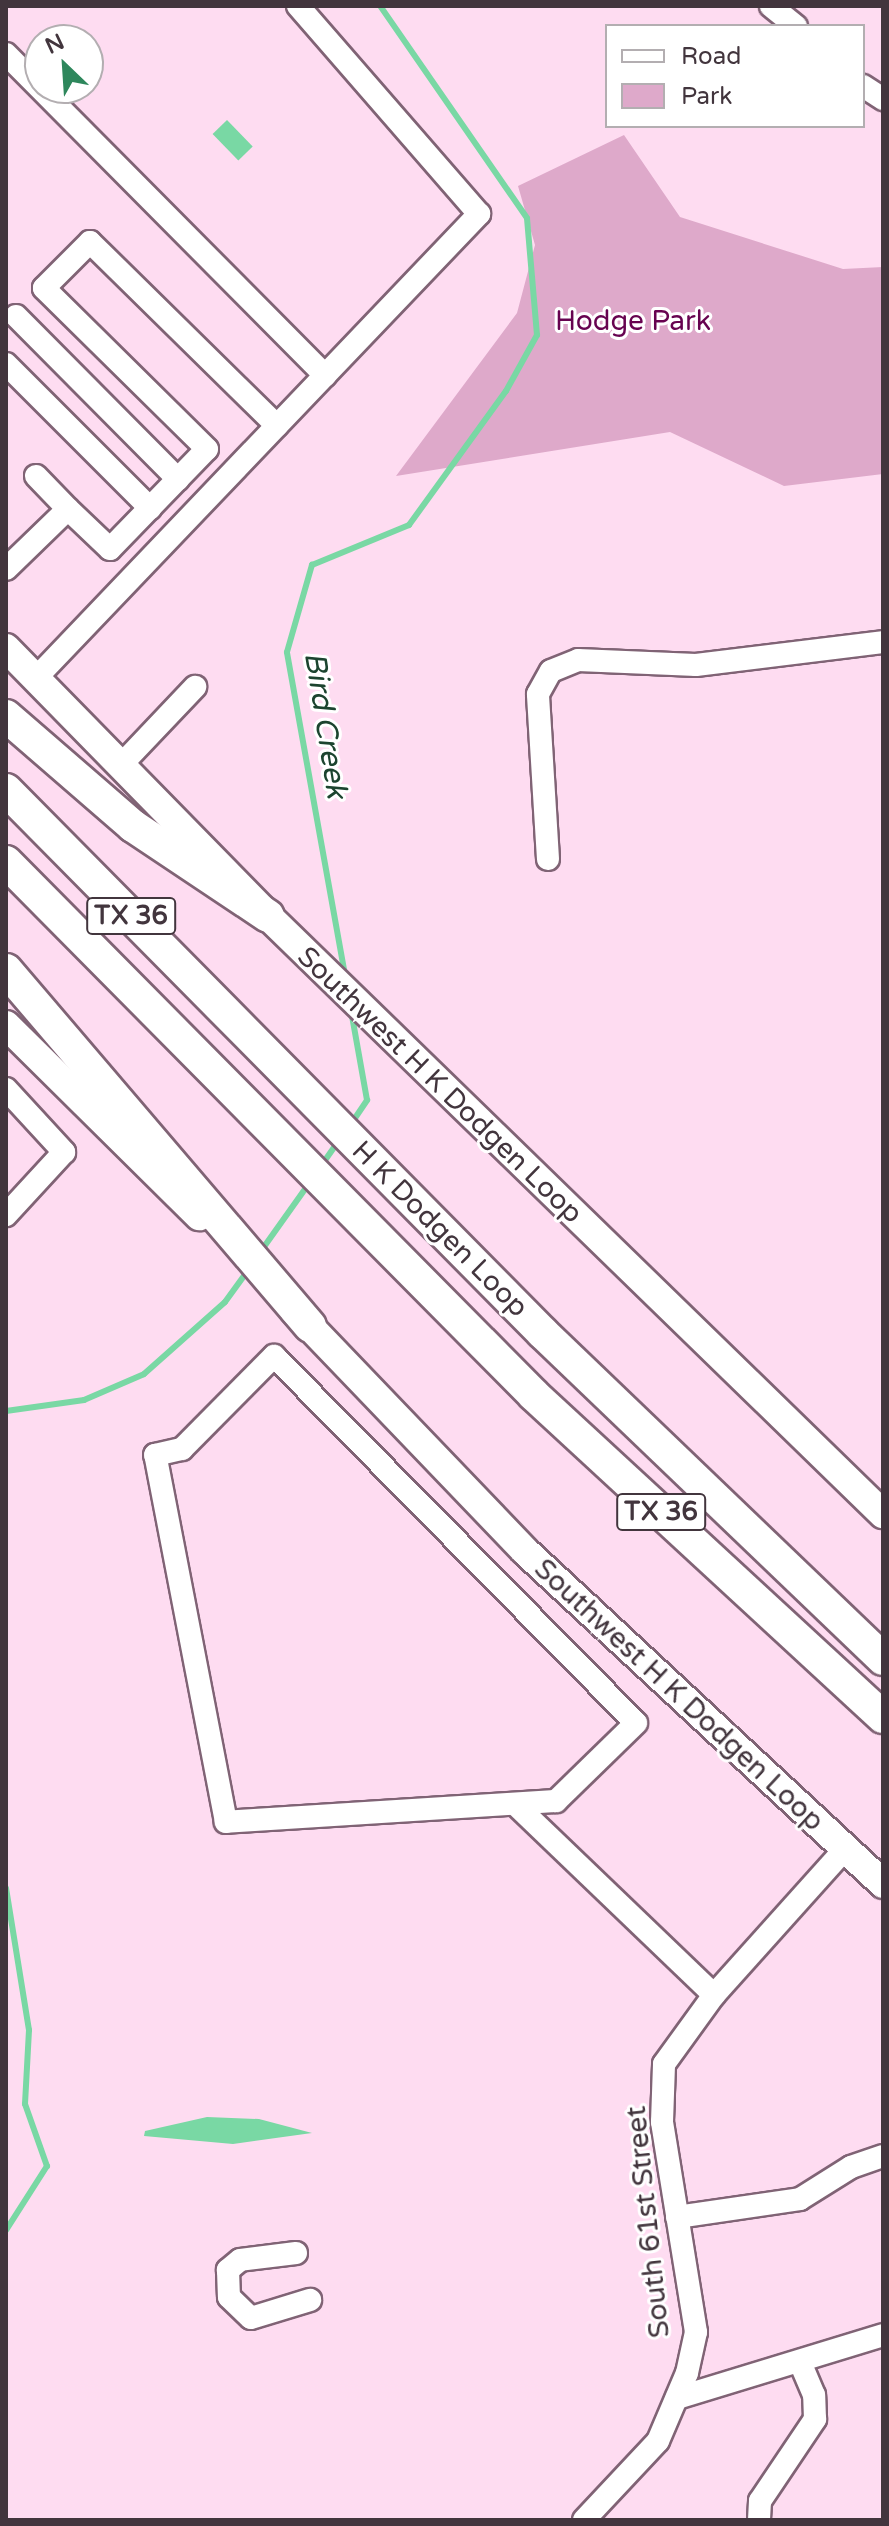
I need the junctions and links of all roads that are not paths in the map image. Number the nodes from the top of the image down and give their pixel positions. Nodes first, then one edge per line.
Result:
1 (298, 6) edge
2 (771, 6) edge
3 (794, 24) edge
4 (6, 54) edge
5 (865, 87) edge
6 (883, 99) edge
7 (44, 288) junction
8 (11, 321) edge
9 (6, 364) edge
10 (325, 375) junction
11 (277, 426) junction
12 (36, 476) dead end
13 (178, 479) junction
14 (150, 508) junction
15 (68, 509) junction
16 (6, 569) edge
17 (883, 642) edge
18 (6, 648) edge
19 (36, 678) junction
20 (195, 687) dead end
21 (6, 716) edge
22 (121, 765) junction
23 (6, 790) edge
24 (548, 859) dead end
25 (6, 862) edge
26 (268, 916) junction
27 (6, 970) edge
28 (6, 1025) edge
29 (6, 1089) edge
30 (161, 1165) junction
31 (6, 1215) edge
32 (310, 1326) joint
33 (883, 1514) edge
34 (883, 1659) edge
35 (883, 1717) edge
36 (517, 1806) junction
37 (844, 1850) junction
38 (883, 1884) edge
39 (714, 1995) junction
40 (883, 2156) edge
41 (677, 2217) junction
42 (296, 2253) dead end
43 (310, 2300) dead end
44 (883, 2335) edge
45 (800, 2362) junction
46 (677, 2398) junction
47 (584, 2520) edge
48 (759, 2520) edge

1 - 10 street
2 - 3 street
4 - 10 street
5 - 6 street
7 - 8 street
7 - 11 street
7 - 13 street
8 - 13 street
9 - 14 street
10 - 11 street
11 - 19 street
12 - 15 street
13 - 14 street
14 - 15 street
15 - 16 street
17 - 24 street
18 - 19 main road, Southwest H K Dodgen Loop
19 - 22 main road, Southwest H K Dodgen Loop
20 - 22 street
21 - 26 highway
22 - 26 main road, Southwest H K Dodgen Loop
23 - 34 highway, H K Dodgen Loop / TX 36
25 - 35 highway, H K Dodgen Loop / TX 36
26 - 33 main road, Southwest H K Dodgen Loop
27 - 30 highway
28 - 30 main road
29 - 31 street
30 - 32 highway
32 - 37 main road, Southwest H K Dodgen Loop
36 - 36 street
36 - 39 street
37 - 38 main road, Southwest H K Dodgen Loop
37 - 39 street, South 61st Street
39 - 41 street, South 61st Street
40 - 41 street
41 - 46 street, South 61st Street
42 - 43 street
44 - 45 street
45 - 46 street
45 - 48 street
46 - 47 street, South 61st Street

